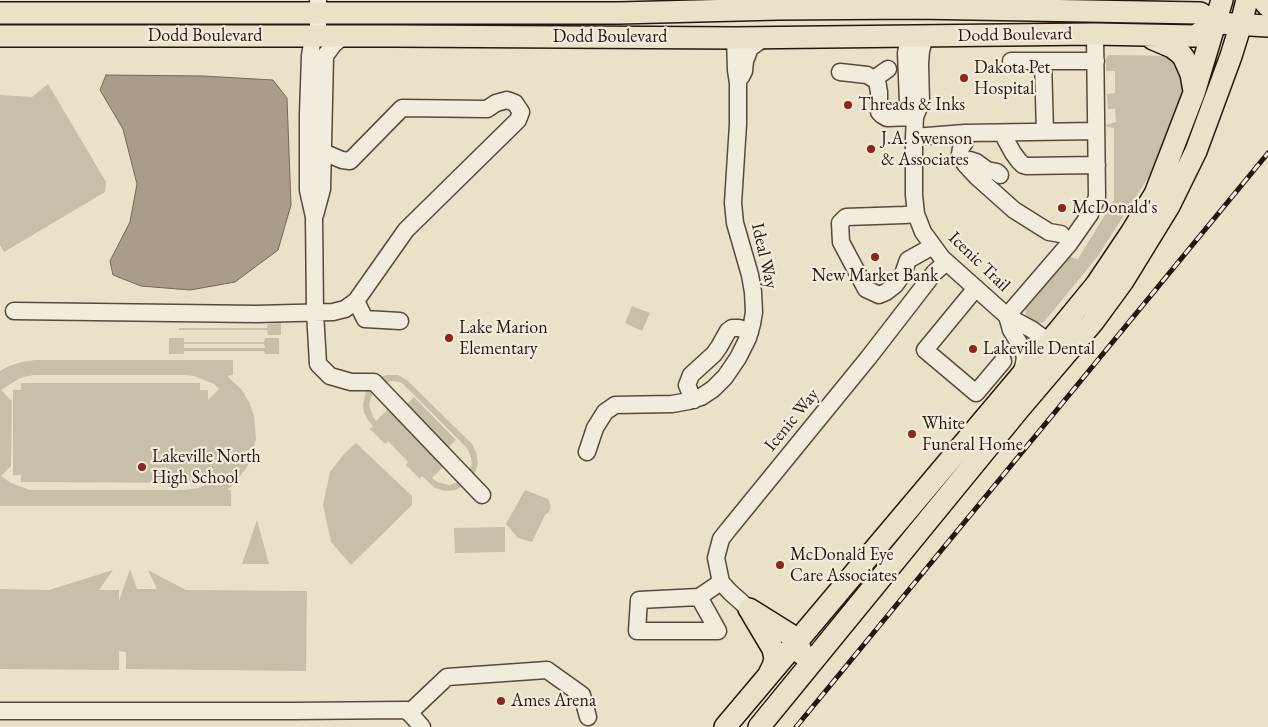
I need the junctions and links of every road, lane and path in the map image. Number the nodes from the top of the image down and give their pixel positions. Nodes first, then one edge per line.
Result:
1 (1222, 0) edge
2 (1246, 0) edge
3 (1263, 0) edge
4 (908, 4) edge
5 (318, 6) edge
6 (1097, 6) edge
7 (1268, 6) edge
8 (430, 7) edge
9 (619, 7) edge
10 (778, 9) junction
11 (1005, 9) junction
12 (0, 13) edge
13 (1216, 23) junction
14 (1241, 24) junction
15 (1268, 26) edge
16 (1095, 34) junction
17 (1136, 35) junction
18 (0, 36) edge
19 (318, 36) junction
20 (343, 36) junction
21 (917, 36) junction
22 (805, 37) junction
23 (734, 38) junction
24 (764, 38) junction
25 (1010, 61) dead end
26 (1044, 61) junction
27 (1096, 61) junction
28 (888, 68) dead end
29 (840, 72) dead end
30 (874, 79) junction
31 (738, 83) junction
32 (1194, 93) junction
33 (915, 117) junction
34 (1096, 131) junction
35 (1045, 132) junction
36 (1002, 133) junction
37 (914, 137) junction
38 (965, 138) junction
39 (323, 152) junction
40 (1097, 165) junction
41 (916, 214) junction
42 (314, 217) junction
43 (1066, 238) junction
44 (933, 246) junction
45 (946, 262) junction
46 (976, 288) junction
47 (356, 301) junction
48 (14, 311) dead end
49 (315, 312) junction
50 (1006, 316) junction
51 (400, 321) dead end
52 (750, 332) junction
53 (1049, 342) junction
54 (1004, 361) dead end
55 (1018, 379) junction
56 (1029, 398) junction
57 (694, 400) junction
58 (587, 452) dead end
59 (482, 495) dead end
60 (721, 582) junction
61 (699, 597) junction
62 (749, 609) junction
63 (796, 643) junction
64 (766, 678) junction
65 (774, 709) junction
66 (0, 710) edge
67 (409, 713) junction
68 (588, 717) dead end
69 (292, 719) edge
70 (422, 727) edge
71 (725, 727) edge
72 (759, 727) edge

1 - 13 main road
2 - 14 main road
3 - 7 main road
4 - 10 main road, Dodd Boulevard
4 - 11 main road, Dodd Boulevard
4 - 22 main road
5 - 8 main road, Dodd Boulevard
5 - 12 main road, Dodd Boulevard
5 - 19 street
6 - 11 main road, Dodd Boulevard
6 - 13 main road, Dodd Boulevard
8 - 9 main road, Dodd Boulevard
9 - 10 main road, Dodd Boulevard
10 - 23 main road
11 - 21 main road
13 - 14 main road, Dodd Boulevard
13 - 17 main road, Dodd Boulevard
13 - 32 main road
14 - 15 main road, Dodd Boulevard
14 - 56 main road
16 - 17 main road, Dodd Boulevard
16 - 21 main road, Dodd Boulevard
16 - 27 street
17 - 32 main road
18 - 19 main road, Dodd Boulevard
19 - 20 main road, Dodd Boulevard
19 - 42 street
20 - 23 main road, Dodd Boulevard
20 - 39 street
21 - 22 main road, Dodd Boulevard
21 - 33 street, Icenic Trail
22 - 24 main road, Dodd Boulevard
23 - 24 main road, Dodd Boulevard
23 - 31 street, Ideal Way
24 - 31 street, Ideal Way
25 - 26 street
26 - 27 street
26 - 35 street
27 - 34 street
28 - 30 street
29 - 30 street
30 - 33 street
31 - 52 street, Ideal Way
32 - 53 main road
33 - 37 street, Icenic Trail
34 - 35 street
34 - 40 street
35 - 36 street
36 - 38 street
36 - 40 street
37 - 38 street
37 - 41 street, Icenic Trail
38 - 43 street
38 - 43 street
39 - 42 street
39 - 47 street
40 - 43 street
41 - 44 street, Icenic Trail
41 - 44 street
42 - 49 street
43 - 50 street
44 - 45 street, Icenic Trail
45 - 46 street, Icenic Trail
45 - 60 street, Icenic Way
46 - 50 street, Icenic Trail
46 - 54 street
47 - 49 street
47 - 51 street
48 - 49 street
49 - 59 street
50 - 53 street, Icenic Trail
50 - 55 street, Icenic Trail
52 - 57 street, Ideal Way
52 - 57 street
53 - 55 main road
53 - 56 main road
55 - 63 main road
56 - 65 main road
57 - 58 street, Ideal Way
60 - 61 street
60 - 62 street
61 - 61 street
62 - 63 main road
62 - 64 main road
63 - 64 main road
63 - 65 main road
64 - 71 main road
65 - 72 main road
66 - 69 street
67 - 68 street
67 - 69 street
67 - 70 street

